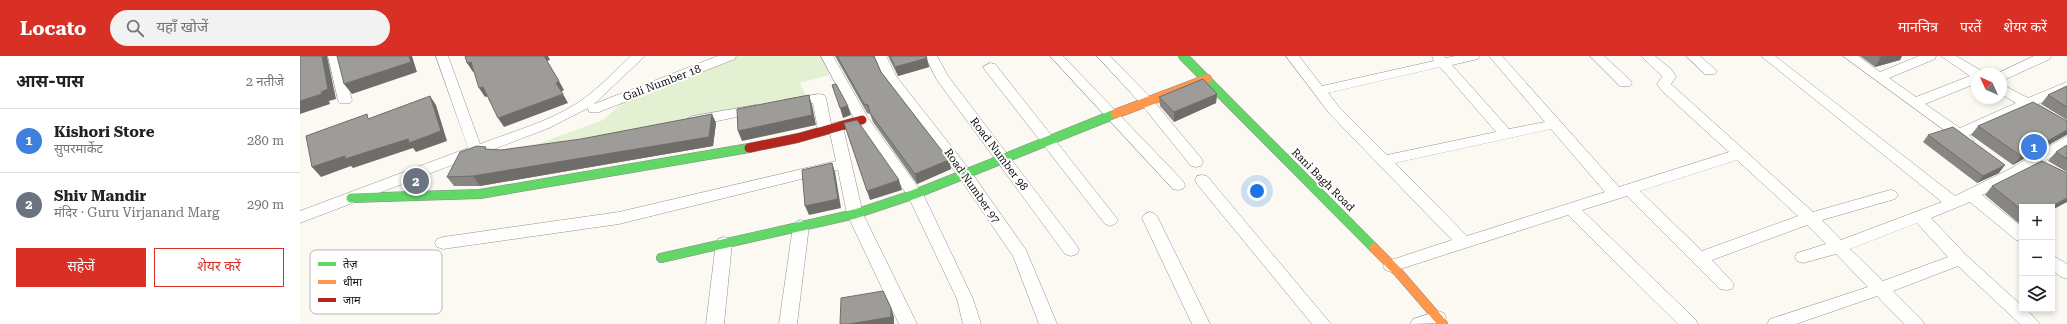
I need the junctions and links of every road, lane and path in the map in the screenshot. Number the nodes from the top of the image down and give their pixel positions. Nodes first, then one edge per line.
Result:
1 (334, 56) edge
2 (442, 56) edge
3 (639, 56) edge
4 (730, 56) edge
5 (827, 56) edge
6 (880, 56) edge
7 (931, 56) edge
8 (1056, 56) edge
9 (1103, 56) edge
10 (1184, 56) edge
11 (1292, 56) edge
12 (1473, 56) edge
13 (1496, 56) edge
14 (1596, 56) edge
15 (1647, 56) edge
16 (1692, 56) edge
17 (1768, 56) edge
18 (1849, 56) edge
19 (1930, 56) edge
20 (1947, 56) edge
21 (2045, 56) edge
22 (1440, 59) edge
23 (990, 66) dead end
24 (1971, 70) edge
25 (1710, 71) dead end
26 (2007, 73) edge
27 (1878, 77) junction
28 (1207, 79) junction
29 (1971, 80) edge
30 (1625, 83) dead end
31 (2067, 86) edge
32 (1318, 91) junction
33 (2007, 92) edge
34 (345, 100) dead end
35 (1147, 102) junction
36 (1915, 103) junction
37 (2026, 104) junction
38 (594, 109) dead end
39 (1114, 116) junction
40 (862, 120) junction
41 (679, 124) edge
42 (1555, 124) junction
43 (2067, 128) edge
44 (831, 129) junction
45 (1958, 134) junction
46 (1506, 135) junction
47 (1048, 140) junction
48 (2067, 140) edge
49 (1976, 147) edge
50 (479, 149) junction
51 (514, 152) edge
52 (1739, 154) junction
53 (1002, 158) junction
54 (1382, 161) junction
55 (2033, 161) junction
56 (1196, 162) dead end
57 (844, 164) junction
58 (2001, 165) edge
59 (2047, 169) edge
60 (964, 173) junction
61 (2013, 174) junction
62 (1202, 180) dead end
63 (1178, 185) dead end
64 (1622, 191) junction
65 (915, 194) junction
66 (1890, 195) dead end
67 (1972, 195) junction
68 (351, 198) junction
69 (1954, 203) junction
70 (1571, 208) junction
71 (855, 214) junction
72 (1920, 216) junction
73 (300, 217) edge
74 (1150, 218) dead end
75 (1810, 218) junction
76 (1110, 220) dead end
77 (801, 226) junction
78 (2019, 234) edge
79 (724, 242) junction
80 (1463, 242) junction
81 (442, 244) dead end
82 (1838, 247) junction
83 (1071, 250) dead end
84 (1803, 257) dead end
85 (661, 258) dead end
86 (1700, 258) junction
87 (1960, 259) junction
88 (2055, 263) edge
89 (1391, 266) junction
90 (2067, 273) edge
91 (1726, 284) dead end
92 (1880, 289) junction
93 (1804, 320) edge
94 (1440, 321) edge
95 (715, 324) edge
96 (788, 324) edge
97 (908, 324) edge
98 (972, 324) edge
99 (1048, 324) edge
100 (1201, 324) edge
101 (1322, 324) edge
102 (1419, 324) edge
103 (1689, 324) edge
104 (1776, 324) edge
105 (1915, 324) edge
106 (2031, 324) edge

1 - 34 street
2 - 50 street
3 - 50 street
4 - 38 street, Gali Number 18
5 - 40 street
6 - 60 street, Road Number 97
7 - 53 street, Road Number 98
8 - 39 street
9 - 35 street
10 - 28 street, Rani Bagh Road
11 - 32 street
12 - 22 street
13 - 42 street
14 - 30 street
15 - 52 street
16 - 25 street
17 - 69 street
18 - 27 street
19 - 27 street
20 - 24 street
21 - 26 street
22 - 32 street
22 - 46 street
23 - 47 street
27 - 36 street
28 - 35 street
28 - 89 street, Rani Bagh Road
29 - 36 street
31 - 37 street
32 - 54 street
33 - 37 street
35 - 39 street
35 - 56 street
36 - 45 street
37 - 43 street
37 - 45 street
39 - 47 street
39 - 63 street
40 - 44 street
40 - 65 street
41 - 44 street
42 - 46 street
42 - 64 street
44 - 57 street
44 - 68 street
45 - 49 street
46 - 54 street
47 - 53 street
47 - 76 street
48 - 55 street
50 - 51 street
50 - 68 street
52 - 64 street
52 - 75 street
53 - 60 street
53 - 83 street, Road Number 98
54 - 80 street
55 - 59 street
55 - 61 street
57 - 71 street
57 - 81 street
58 - 61 street
60 - 65 street
60 - 99 street, Road Number 97
61 - 67 street
62 - 101 street
64 - 70 street
64 - 86 street
65 - 71 street
65 - 98 street
66 - 75 street
67 - 69 street
67 - 78 street
68 - 73 street
69 - 72 street
70 - 80 street
70 - 103 street
71 - 77 street
71 - 97 street
72 - 82 street
72 - 87 street
74 - 100 street
75 - 82 street
75 - 86 street
77 - 79 street
77 - 96 street
79 - 85 street
79 - 95 street
80 - 89 street
82 - 84 street
82 - 92 street
86 - 91 street
87 - 92 street
87 - 106 street
88 - 90 street
89 - 94 street, Rani Bagh Road
92 - 93 street
92 - 105 street
93 - 104 street
94 - 102 street

